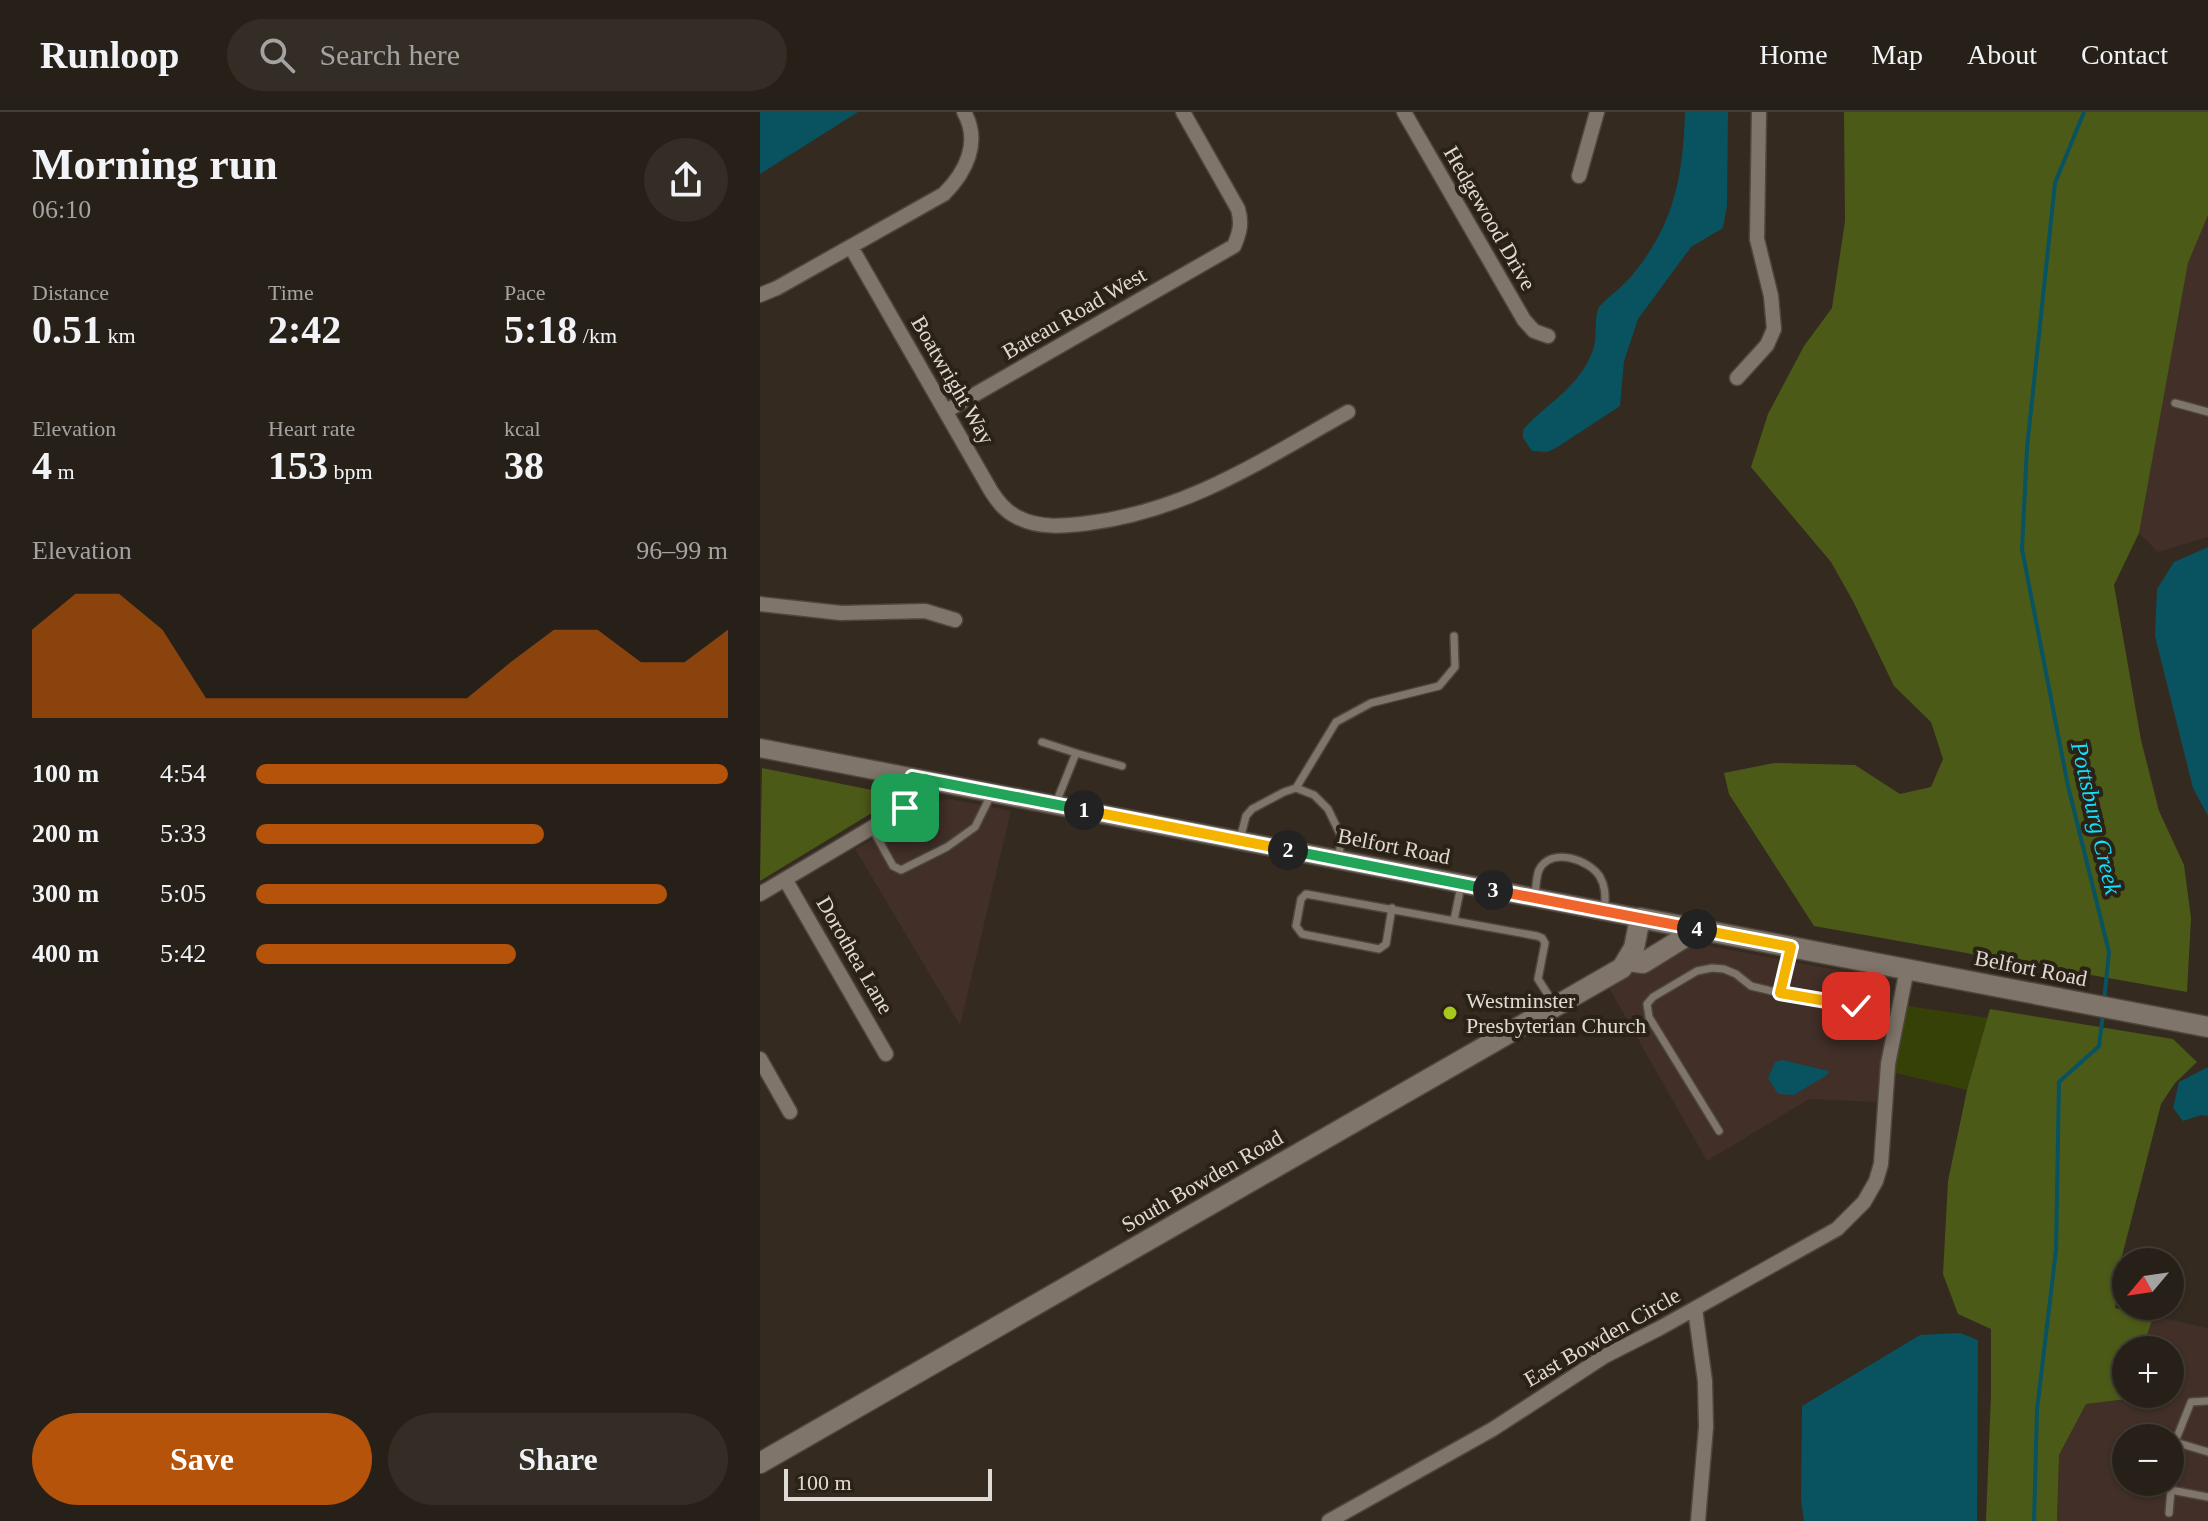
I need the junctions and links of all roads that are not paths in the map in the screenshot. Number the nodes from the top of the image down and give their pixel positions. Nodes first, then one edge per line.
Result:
1 (964, 112) edge
2 (1183, 112) edge
3 (1404, 112) edge
4 (1597, 112) edge
5 (1759, 112) edge
6 (1579, 176) dead end
7 (851, 247) junction
8 (760, 295) edge
9 (1548, 336) dead end
10 (1737, 378) dead end
11 (2175, 403) dead end
12 (946, 411) junction
13 (1348, 412) dead end
14 (2208, 412) edge
15 (760, 604) edge
16 (955, 620) dead end
17 (1454, 639) dead end
18 (1042, 742) dead end
19 (760, 748) edge
20 (1076, 753) junction
21 (1122, 766) dead end
22 (912, 777) junction
23 (1296, 788) junction
24 (992, 793) junction
25 (1055, 805) junction
26 (872, 828) junction
27 (1240, 841) junction
28 (1339, 860) junction
29 (785, 879) junction
30 (1462, 884) junction
31 (760, 894) edge
32 (1535, 898) junction
33 (1392, 908) junction
34 (1605, 911) junction
35 (1640, 918) junction
36 (1454, 920) junction
37 (1698, 929) junction
38 (1791, 947) junction
39 (1628, 961) junction
40 (1907, 969) junction
41 (1780, 993) junction
42 (1555, 1006) junction
43 (1856, 1006) dead end
44 (2208, 1027) edge
45 (886, 1054) dead end
46 (760, 1059) edge
47 (790, 1112) dead end
48 (1719, 1131) dead end
49 (1695, 1309) junction
50 (2208, 1401) edge
51 (2182, 1424) edge
52 (2184, 1445) edge
53 (2208, 1452) edge
54 (760, 1463) edge
55 (2184, 1492) edge
56 (2170, 1496) edge
57 (2208, 1497) edge
58 (2169, 1513) dead end
59 (1329, 1521) edge
60 (1698, 1521) edge

1 - 7 street
2 - 12 street, Bateau Road West
3 - 9 street, Hedgewood Drive
4 - 6 street
5 - 10 street
7 - 8 street
7 - 12 street, Boatwright Way
11 - 14 lane
12 - 13 street, Boatwright Way
15 - 16 street
17 - 23 lane
18 - 20 lane
19 - 22 street, Belfort Road
20 - 21 lane
20 - 25 lane
22 - 24 street, Belfort Road
22 - 26 street
23 - 27 lane
23 - 28 lane
24 - 25 street, Belfort Road
24 - 26 lane
25 - 27 street, Belfort Road
26 - 29 street
27 - 28 street, Belfort Road
28 - 30 street, Belfort Road
29 - 31 street
29 - 45 street, Dorothea Lane
30 - 32 street, Belfort Road
30 - 36 lane
32 - 34 street, Belfort Road
32 - 34 lane
33 - 33 lane
33 - 36 lane
34 - 35 street, Belfort Road
35 - 37 main road, Belfort Road
35 - 39 main road
36 - 42 lane
37 - 38 main road, Belfort Road
37 - 39 main road, South Bowden Road
38 - 40 main road, Belfort Road
38 - 41 lane
39 - 42 main road, South Bowden Road
40 - 44 main road, Belfort Road
40 - 49 street, East Bowden Circle
41 - 43 lane
41 - 48 lane
42 - 54 main road, South Bowden Road
46 - 47 street
49 - 59 street, East Bowden Circle
49 - 60 street
50 - 51 lane
52 - 53 lane
55 - 57 lane
56 - 58 lane

